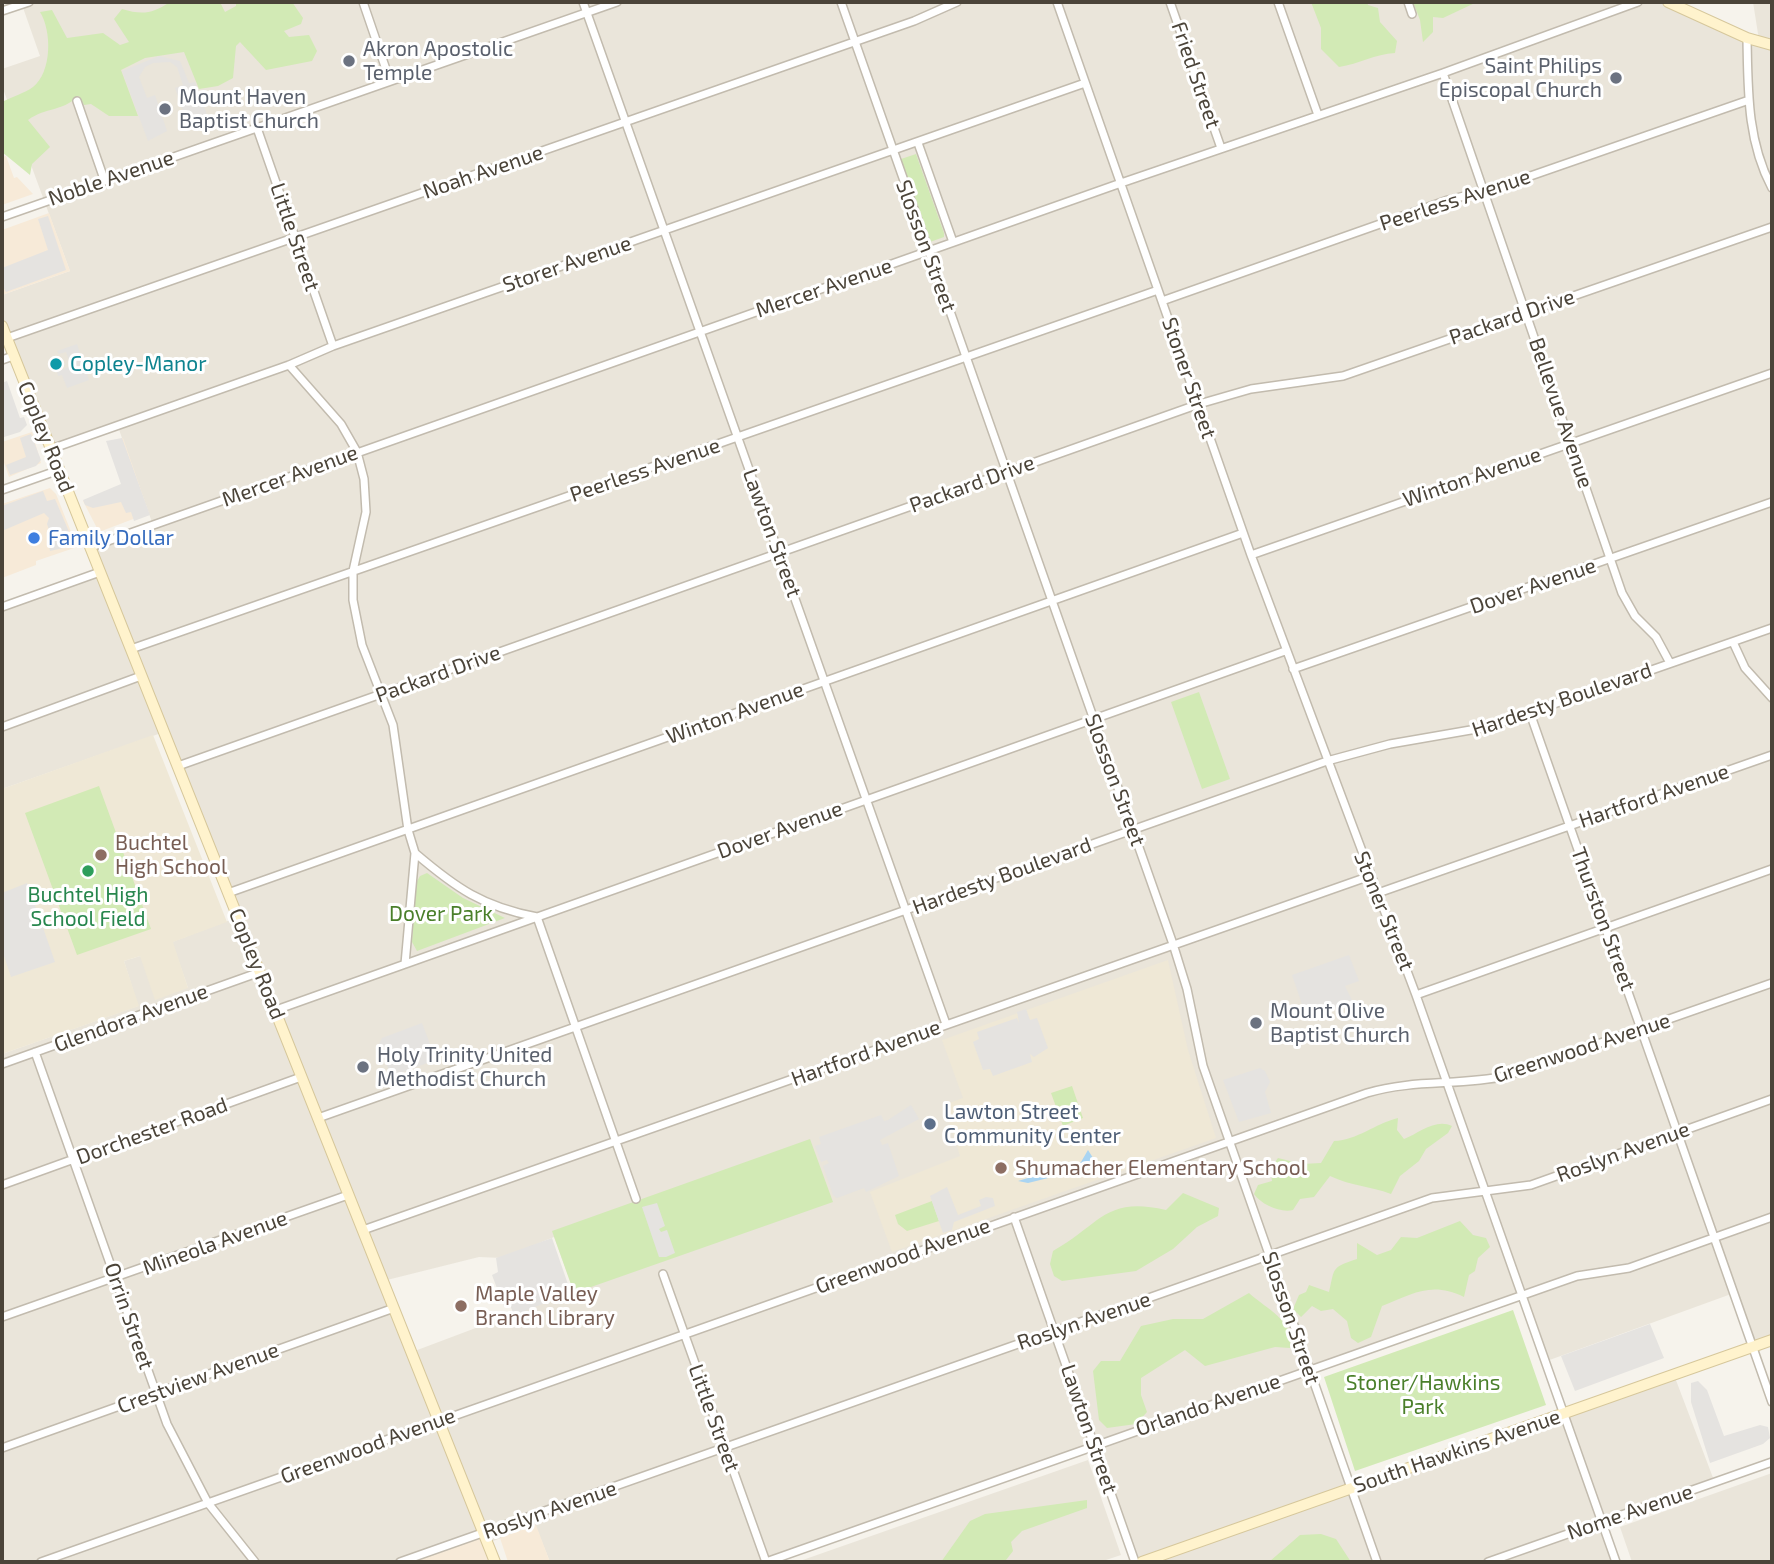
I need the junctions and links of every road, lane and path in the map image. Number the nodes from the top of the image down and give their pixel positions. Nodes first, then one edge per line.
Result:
1 (29, 2) edge
2 (363, 2) edge
3 (583, 2) edge
4 (617, 2) edge
5 (841, 2) edge
6 (957, 2) edge
7 (1057, 2) edge
8 (1170, 2) edge
9 (1278, 2) edge
10 (1408, 2) edge
11 (1638, 2) edge
12 (1668, 2) edge
13 (2, 11) edge
14 (587, 12) junction
15 (1412, 14) dead end
16 (1747, 38) junction
17 (855, 41) junction
18 (1772, 45) edge
19 (1443, 73) junction
20 (390, 80) junction
21 (1085, 83) junction
22 (77, 100) dead end
23 (1749, 100) junction
24 (1318, 115) junction
25 (625, 122) junction
26 (257, 128) junction
27 (918, 143) junction
28 (1221, 149) junction
29 (892, 151) junction
30 (104, 179) junction
31 (1121, 183) junction
32 (1772, 188) edge
33 (1484, 189) junction
34 (2, 217) edge
35 (1772, 227) edge
36 (664, 230) junction
37 (295, 238) junction
38 (953, 242) junction
39 (928, 252) junction
40 (1158, 290) junction
41 (1162, 301) junction
42 (1526, 312) junction
43 (2, 326) edge
44 (700, 332) junction
45 (6, 338) junction
46 (333, 346) junction
47 (13, 356) junction
48 (966, 357) junction
49 (2, 360) edge
50 (289, 365) junction
51 (1772, 373) edge
52 (1199, 404) junction
53 (738, 438) junction
54 (1572, 443) junction
55 (51, 449) junction
56 (357, 452) junction
57 (59, 470) junction
58 (1006, 472) junction
59 (2, 490) edge
60 (1772, 502) edge
61 (1243, 533) junction
62 (91, 547) junction
63 (779, 553) junction
64 (1251, 555) junction
65 (1610, 559) junction
66 (354, 571) junction
67 (100, 572) junction
68 (1052, 601) junction
69 (2, 607) edge
70 (1772, 628) edge
71 (1733, 642) junction
72 (131, 649) junction
73 (1285, 651) junction
74 (1670, 663) junction
75 (1293, 669) junction
76 (141, 676) junction
77 (824, 681) junction
78 (383, 693) junction
79 (1772, 698) edge
80 (1530, 713) junction
81 (1093, 719) junction
82 (2, 727) edge
83 (1772, 755) edge
84 (1327, 761) junction
85 (178, 766) junction
86 (866, 799) junction
87 (1570, 825) junction
88 (408, 830) junction
89 (1133, 830) junction
90 (415, 853) junction
91 (1772, 869) edge
92 (1370, 876) junction
93 (228, 893) junction
94 (1378, 894) junction
95 (905, 910) junction
96 (537, 917) junction
97 (1606, 928) junction
98 (1173, 944) junction
99 (405, 964) junction
100 (260, 972) junction
101 (1772, 984) edge
102 (1416, 995) junction
103 (276, 1010) junction
104 (946, 1024) junction
105 (576, 1027) junction
106 (1642, 1028) junction
107 (35, 1052) junction
108 (2, 1064) edge
109 (302, 1077) junction
110 (1446, 1082) junction
111 (1772, 1099) edge
112 (318, 1118) junction
113 (1678, 1132) junction
114 (616, 1142) junction
115 (1230, 1142) junction
116 (74, 1159) junction
117 (2, 1185) edge
118 (1484, 1191) junction
119 (348, 1195) junction
120 (636, 1199) dead end
121 (1014, 1217) junction
122 (1772, 1217) edge
123 (363, 1230) junction
124 (1715, 1238) junction
125 (1269, 1256) junction
126 (663, 1274) dead end
127 (115, 1279) junction
128 (1520, 1296) junction
129 (394, 1308) junction
130 (2, 1317) edge
131 (1055, 1331) junction
132 (684, 1334) junction
133 (1772, 1340) edge
134 (1753, 1347) junction
135 (1310, 1370) junction
136 (155, 1393) junction
137 (1772, 1402) edge
138 (1562, 1413) junction
139 (439, 1420) junction
140 (1095, 1446) junction
141 (725, 1447) junction
142 (2, 1448) edge
143 (1772, 1462) edge
144 (1351, 1488) junction
145 (208, 1503) junction
146 (1601, 1522) junction
147 (484, 1533) junction
148 (41, 1562) edge
149 (255, 1562) edge
150 (400, 1562) edge
151 (495, 1562) edge
152 (766, 1562) edge
153 (1135, 1562) edge
154 (1142, 1562) edge
155 (1377, 1562) edge
156 (1488, 1562) edge
157 (1616, 1562) edge

1 - 13 street
2 - 20 street
3 - 14 street, Lawton Street
4 - 14 street, Noble Avenue
5 - 17 street, Slosson Street
6 - 17 street, Noah Avenue
7 - 21 street, Stoner Street
8 - 28 street, Fried Street
9 - 24 street
10 - 15 street
11 - 19 street, Mercer Avenue
12 - 16 main road
14 - 20 street, Noble Avenue
14 - 25 street, Lawton Street
16 - 18 main road
16 - 23 street
17 - 25 street, Noah Avenue
17 - 29 street, Slosson Street
19 - 24 street, Mercer Avenue
19 - 33 street, Bellevue Avenue
20 - 26 street, Noble Avenue
21 - 27 street, Storer Avenue
21 - 31 street, Stoner Street
22 - 30 street
23 - 32 street
23 - 33 street, Peerless Avenue
24 - 28 street, Mercer Avenue
25 - 36 street, Lawton Street
25 - 37 street, Noah Avenue
26 - 30 street, Noble Avenue
26 - 37 street, Little Street
27 - 29 street, Storer Avenue
27 - 38 street
28 - 31 street, Mercer Avenue
29 - 36 street, Storer Avenue
29 - 39 street, Slosson Street
30 - 34 street, Noble Avenue
31 - 38 street, Mercer Avenue
31 - 40 street, Stoner Street
33 - 41 street, Peerless Avenue
33 - 42 street, Bellevue Avenue
35 - 42 street, Packard Drive
36 - 44 street, Lawton Street
36 - 46 street, Storer Avenue
37 - 45 street, Noah Avenue
37 - 46 street, Little Street
38 - 39 street, Mercer Avenue
39 - 44 street, Mercer Avenue
39 - 48 street, Slosson Street
40 - 41 street, Stoner Street
40 - 48 street, Peerless Avenue
41 - 52 street, Stoner Street
42 - 52 street, Packard Drive
42 - 54 street, Bellevue Avenue
43 - 45 main road, Copley Road
44 - 53 street, Lawton Street
44 - 56 street, Mercer Avenue
45 - 47 main road, Copley Road
46 - 50 street, Storer Avenue
47 - 49 street
47 - 55 main road, Copley Road
48 - 53 street, Peerless Avenue
48 - 58 street, Slosson Street
50 - 55 street, Storer Avenue
50 - 56 street
51 - 54 street, Winton Avenue
52 - 58 street, Packard Drive
52 - 61 street, Stoner Street
53 - 63 street, Lawton Street
53 - 66 street, Peerless Avenue
54 - 64 street, Winton Avenue
54 - 65 street, Bellevue Avenue
55 - 57 main road, Copley Road
56 - 62 street, Mercer Avenue
56 - 66 street
57 - 59 street
57 - 62 main road, Copley Road
58 - 63 street, Packard Drive
58 - 68 street, Slosson Street
60 - 65 street, Dover Avenue
61 - 64 street, Stoner Street
61 - 68 street, Winton Avenue
62 - 67 main road, Copley Road
63 - 77 street, Lawton Street
63 - 78 street, Packard Drive
64 - 73 street, Stoner Street
65 - 74 street, Bellevue Avenue
65 - 75 street, Dover Avenue
66 - 72 street, Peerless Avenue
66 - 78 street
67 - 69 street
67 - 72 main road, Copley Road
68 - 77 street, Winton Avenue
68 - 81 street, Slosson Street
70 - 71 street, Hardesty Boulevard
71 - 74 street, Hardesty Boulevard
71 - 79 street
72 - 76 main road, Copley Road
73 - 75 street, Stoner Street
73 - 81 street, Dover Avenue
74 - 80 street, Hardesty Boulevard
75 - 84 street, Stoner Street
76 - 82 street
76 - 85 main road, Copley Road
77 - 86 street, Lawton Street
77 - 88 street, Winton Avenue
78 - 85 street, Packard Drive
78 - 88 street
80 - 84 street, Hardesty Boulevard
80 - 87 street, Thurston Street
81 - 86 street, Dover Avenue
81 - 89 street, Slosson Street
83 - 87 street, Hartford Avenue
84 - 89 street, Hardesty Boulevard
84 - 92 street, Stoner Street
85 - 93 main road, Copley Road
86 - 95 street, Lawton Street
86 - 96 street, Dover Avenue
87 - 94 street, Hartford Avenue
87 - 97 street, Thurston Street
88 - 90 street
88 - 93 street, Winton Avenue
89 - 95 street, Hardesty Boulevard
89 - 98 street, Slosson Street
90 - 96 street
90 - 99 street
91 - 97 street
92 - 94 street, Stoner Street
92 - 98 street, Hartford Avenue
93 - 100 main road, Copley Road
94 - 102 street, Stoner Street
95 - 104 street, Lawton Street
95 - 105 street, Hardesty Boulevard
96 - 99 street, Dover Avenue
96 - 105 street
97 - 102 street
97 - 106 street, Thurston Street
98 - 104 street, Hartford Avenue
98 - 115 street, Slosson Street
99 - 103 street, Dover Avenue
100 - 103 main road, Copley Road
100 - 107 street, Glendora Avenue
101 - 106 street, Greenwood Avenue
102 - 110 street, Stoner Street
103 - 109 main road, Copley Road
104 - 114 street, Hartford Avenue
105 - 112 street, Hardesty Boulevard
105 - 114 street
106 - 110 street, Greenwood Avenue
106 - 113 street, Thurston Street
107 - 108 street, Glendora Avenue
107 - 116 street, Orrin Street
109 - 112 main road, Copley Road
109 - 116 street, Dorchester Road
110 - 115 street, Greenwood Avenue
110 - 118 street, Stoner Street
111 - 113 street, Roslyn Avenue
112 - 119 main road, Copley Road
113 - 118 street, Roslyn Avenue
113 - 124 street, Thurston Street
114 - 120 street
114 - 123 street, Hartford Avenue
115 - 121 street, Greenwood Avenue
115 - 125 street, Slosson Street
116 - 117 street, Dorchester Road
116 - 127 street, Orrin Street
118 - 125 street, Roslyn Avenue
118 - 128 street, Stoner Street
119 - 123 main road, Copley Road
119 - 127 street, Mineola Avenue
121 - 131 street, Lawton Street
121 - 132 street, Greenwood Avenue
122 - 124 street, Orlando Avenue
123 - 129 main road, Copley Road
124 - 128 street, Orlando Avenue
124 - 134 street, Thurston Street
125 - 131 street, Roslyn Avenue
125 - 135 street, Slosson Street
126 - 132 street, Little Street
127 - 130 street, Mineola Avenue
127 - 136 street, Orrin Street
128 - 135 street, Orlando Avenue
128 - 138 street, Stoner Street
129 - 136 street, Crestview Avenue
129 - 139 main road, Copley Road
131 - 140 street, Lawton Street
131 - 141 street, Roslyn Avenue
132 - 139 street, Greenwood Avenue
132 - 141 street, Little Street
133 - 134 main road, South Hawkins Avenue
134 - 137 street, Thurston Street
134 - 138 main road, South Hawkins Avenue
135 - 140 street, Orlando Avenue
135 - 144 street, Slosson Street
136 - 142 street, Crestview Avenue
136 - 145 street, Orrin Street
138 - 144 main road, South Hawkins Avenue
138 - 146 street, Stoner Street
139 - 145 street, Greenwood Avenue
139 - 147 main road, Copley Road
140 - 152 street, Orlando Avenue
140 - 153 street, Lawton Street
141 - 147 street, Roslyn Avenue
141 - 152 street, Little Street
143 - 146 street, Nome Avenue
144 - 154 main road, South Hawkins Avenue
144 - 155 street, Slosson Street
145 - 148 street, Greenwood Avenue
145 - 149 street, Orrin Street
146 - 156 street, Nome Avenue
146 - 157 street, Stoner Street
147 - 150 street, Roslyn Avenue
147 - 151 main road, Copley Road

